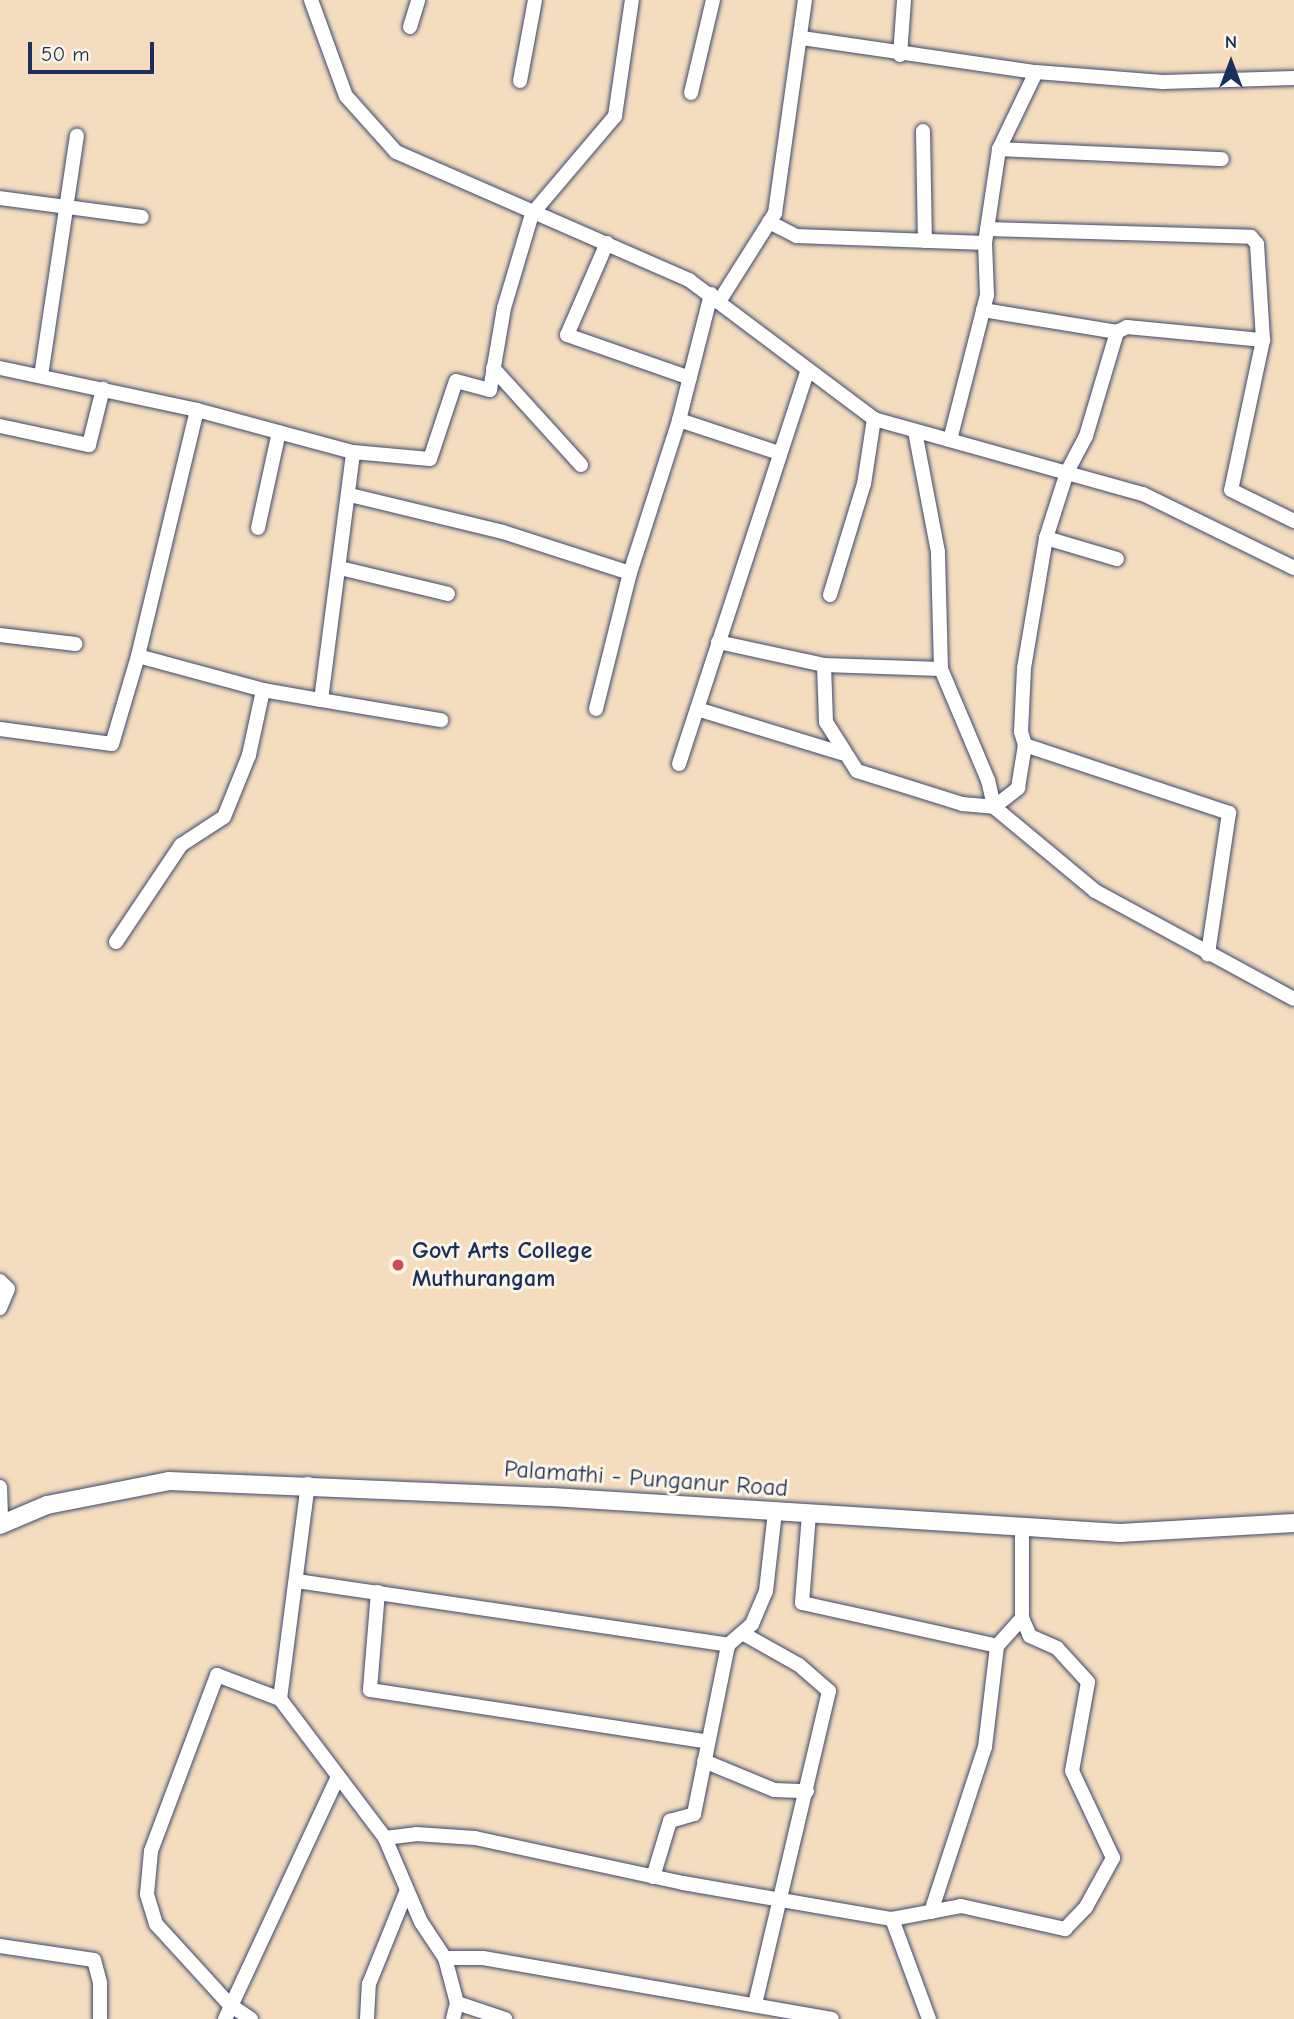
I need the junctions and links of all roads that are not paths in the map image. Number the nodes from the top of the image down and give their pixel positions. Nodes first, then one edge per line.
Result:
1 (311, 0) edge
2 (418, 0) edge
3 (535, 0) edge
4 (632, 0) edge
5 (713, 0) edge
6 (806, 0) edge
7 (904, 0) edge
8 (410, 27) dead end
9 (802, 38) junction
10 (900, 55) junction
11 (1036, 72) junction
12 (1294, 78) edge
13 (520, 81) dead end
14 (691, 93) dead end
15 (923, 131) dead end
16 (77, 136) dead end
17 (999, 149) junction
18 (1222, 159) dead end
19 (0, 198) edge
20 (66, 205) junction
21 (532, 214) junction
22 (142, 217) dead end
23 (769, 222) junction
24 (986, 236) junction
25 (925, 241) junction
26 (607, 243) junction
27 (716, 297) junction
28 (983, 310) junction
29 (1117, 332) junction
30 (1263, 340) junction
31 (0, 368) edge
32 (493, 368) junction
33 (808, 370) junction
34 (41, 376) junction
35 (690, 378) junction
36 (103, 389) junction
37 (197, 411) junction
38 (874, 419) junction
39 (679, 420) junction
40 (0, 426) edge
41 (915, 431) junction
42 (279, 432) junction
43 (950, 440) junction
44 (353, 452) junction
45 (779, 453) junction
46 (581, 465) dead end
47 (1067, 472) junction
48 (351, 495) junction
49 (1294, 521) edge
50 (258, 528) dead end
51 (1046, 538) junction
52 (1117, 559) dead end
53 (340, 568) junction
54 (1294, 568) edge
55 (630, 573) junction
56 (448, 594) dead end
57 (830, 595) dead end
58 (0, 635) edge
59 (718, 642) junction
60 (75, 643) dead end
61 (138, 656) junction
62 (824, 664) junction
63 (941, 669) junction
64 (263, 690) junction
65 (321, 700) junction
66 (596, 709) dead end
67 (697, 709) junction
68 (441, 720) dead end
69 (0, 729) edge
70 (1025, 745) junction
71 (842, 753) junction
72 (679, 764) dead end
73 (995, 807) junction
74 (116, 942) dead end
75 (1209, 954) junction
76 (1294, 999) edge
77 (0, 1281) edge
78 (0, 1308) edge
79 (308, 1485) junction
80 (0, 1487) edge
81 (775, 1512) junction
82 (809, 1514) junction
83 (1294, 1523) edge
84 (0, 1524) edge
85 (1022, 1527) junction
86 (297, 1581) junction
87 (378, 1592) junction
88 (1022, 1618) junction
89 (742, 1633) junction
90 (728, 1645) junction
91 (997, 1646) junction
92 (280, 1699) junction
93 (708, 1742) junction
94 (704, 1761) junction
95 (338, 1777) junction
96 (807, 1791) junction
97 (385, 1838) junction
98 (653, 1877) junction
99 (407, 1891) junction
100 (781, 1900) junction
101 (931, 1912) junction
102 (892, 1919) junction
103 (0, 1945) edge
104 (445, 1958) junction
105 (457, 2003) junction
106 (229, 2004) junction
107 (755, 2006) junction
108 (100, 2019) edge
109 (225, 2019) edge
110 (250, 2019) edge
111 (367, 2019) edge
112 (453, 2019) edge
113 (505, 2019) edge
114 (832, 2019) edge
115 (929, 2019) edge

1 - 21 street
2 - 8 street
3 - 13 street
4 - 21 street
5 - 14 street
6 - 9 street
7 - 10 street
9 - 10 street
9 - 23 street
10 - 11 street
11 - 12 street
11 - 17 street
15 - 25 street
16 - 20 street
17 - 18 street
17 - 24 street
19 - 20 street
20 - 22 street
20 - 34 street
21 - 26 street
21 - 32 street
23 - 25 street
23 - 27 street
24 - 25 street
24 - 28 street
24 - 30 street
26 - 27 street
26 - 35 street
27 - 33 street
27 - 35 street
28 - 29 street
28 - 43 street
29 - 30 street
29 - 47 street
30 - 49 street
31 - 34 street
32 - 44 street
32 - 46 street
33 - 38 street
33 - 45 street
34 - 36 street
35 - 39 street
36 - 37 street
36 - 40 street
37 - 42 street
37 - 61 street
38 - 41 street
38 - 57 street
39 - 45 street
39 - 55 street
41 - 43 street
41 - 63 street
42 - 44 street
42 - 50 street
43 - 47 street
44 - 48 street
45 - 59 street
47 - 51 street
47 - 54 street
48 - 53 street
48 - 55 street
51 - 52 street
51 - 70 street
53 - 56 street
53 - 65 street
55 - 66 street
58 - 60 street
59 - 62 street
59 - 67 street
61 - 64 street
61 - 69 street
62 - 63 street
62 - 71 street
63 - 73 street
64 - 65 street
64 - 74 street
65 - 68 street
67 - 71 street
67 - 72 street
70 - 73 street
70 - 75 street
71 - 73 street
73 - 75 street
75 - 76 street
77 - 78 street
79 - 81 street, Palamathi - Punganur Road
79 - 84 street, Palamathi - Punganur Road
79 - 86 street
80 - 84 street
81 - 82 street, Palamathi - Punganur Road
81 - 89 street
82 - 85 street, Palamathi - Punganur Road
82 - 91 street
83 - 85 street, Palamathi - Punganur Road
85 - 88 street
86 - 87 street
86 - 92 street
87 - 90 street
87 - 93 street
88 - 91 street
88 - 101 street
89 - 90 street
89 - 96 street
90 - 93 street
91 - 101 street
92 - 95 street
92 - 106 street
93 - 94 street
94 - 96 street
94 - 98 street
95 - 97 street
95 - 106 street
96 - 100 street
97 - 98 street
97 - 99 street
98 - 100 street
99 - 104 street
99 - 111 street
100 - 102 street
100 - 107 street
101 - 102 street
102 - 115 street
103 - 108 street
104 - 105 street
104 - 107 street
105 - 112 street
105 - 113 street
106 - 109 street
106 - 110 street
107 - 114 street

